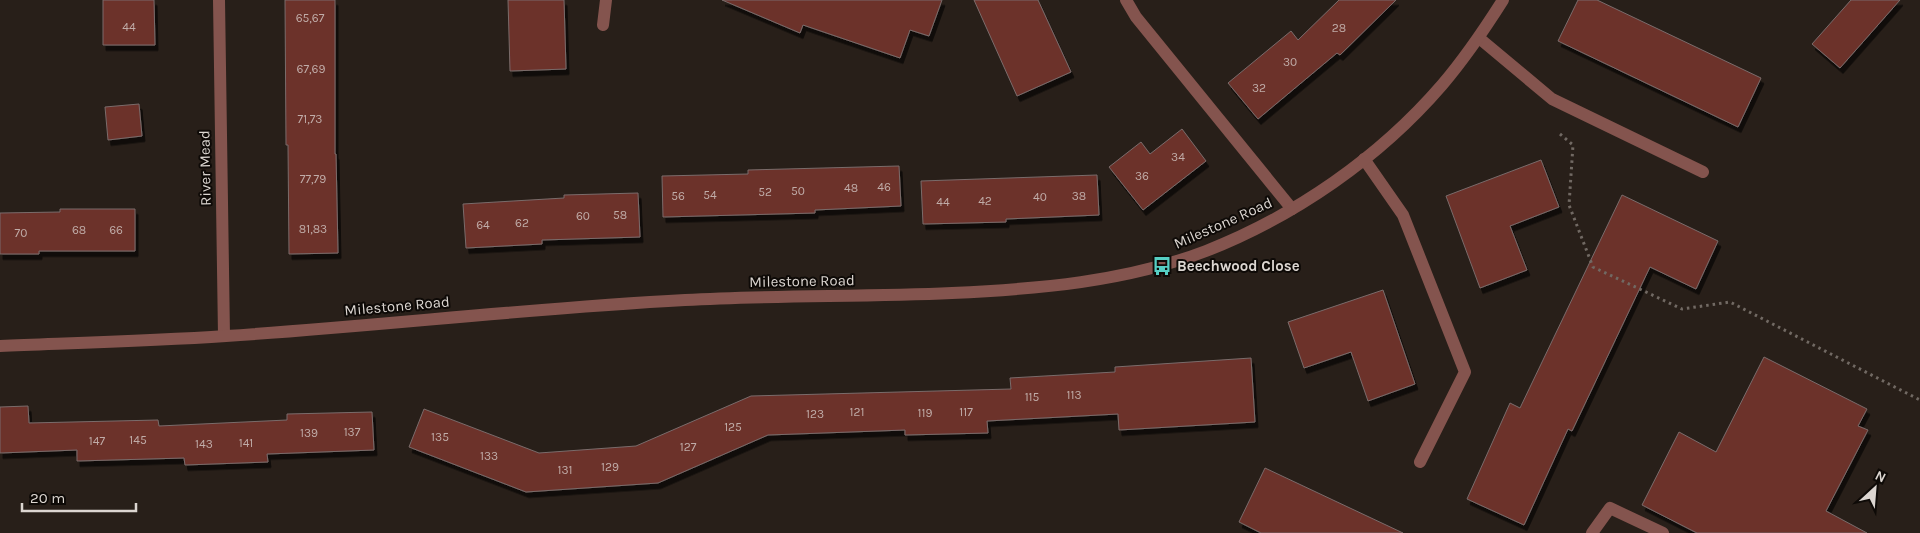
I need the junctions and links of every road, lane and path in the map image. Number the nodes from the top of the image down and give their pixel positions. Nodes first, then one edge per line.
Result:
1 (219, 0) edge
2 (606, 0) edge
3 (1126, 0) edge
4 (1503, 0) edge
5 (603, 25) dead end
6 (1478, 38) junction
7 (1558, 132) dead end
8 (1364, 159) junction
9 (1703, 172) dead end
10 (1292, 209) junction
11 (224, 336) junction
12 (0, 346) edge
13 (1920, 400) edge
14 (1420, 462) dead end
15 (1592, 533) edge
16 (1663, 533) edge

1 - 11 street, River Mead
2 - 5 street
3 - 10 street
4 - 6 street, Milestone Road
6 - 8 street, Milestone Road
6 - 9 street
7 - 13 path
8 - 10 street, Milestone Road
8 - 14 street
10 - 11 street, Milestone Road
11 - 12 street, Milestone Road
15 - 16 street

